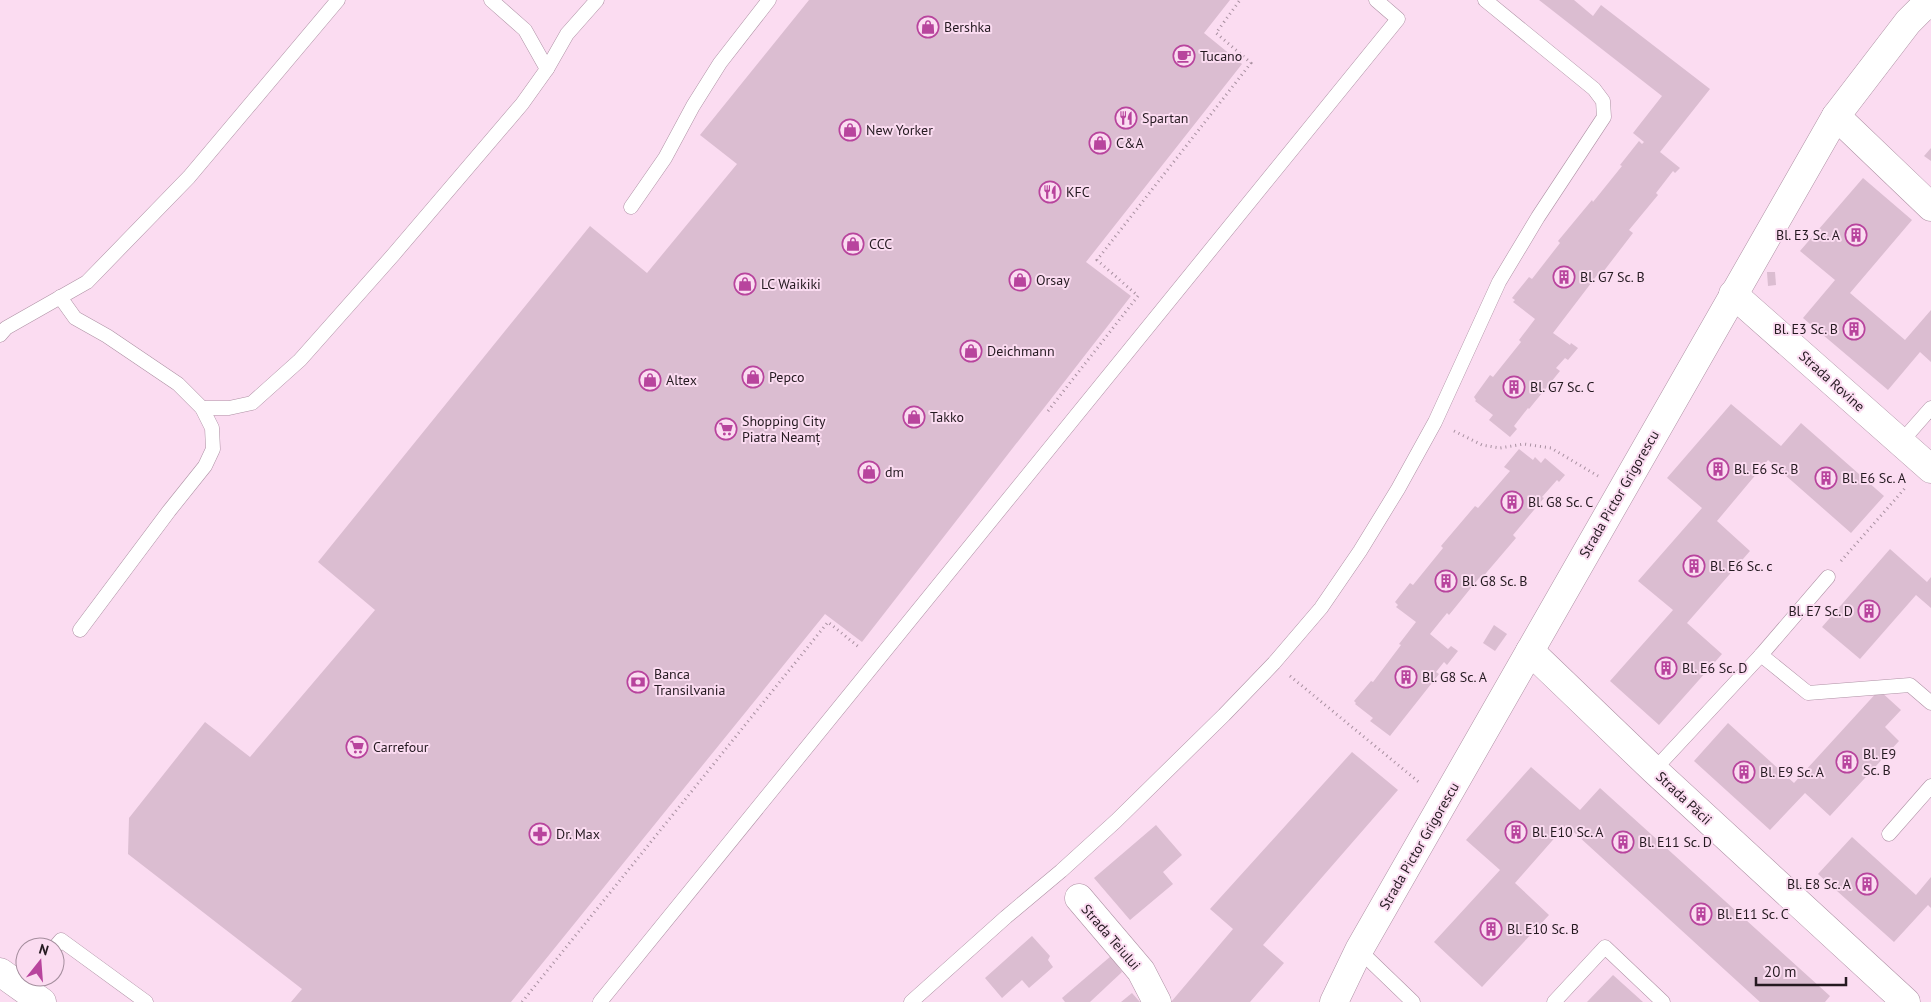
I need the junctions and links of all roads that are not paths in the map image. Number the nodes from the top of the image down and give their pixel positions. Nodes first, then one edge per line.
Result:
1 (338, 0) edge
2 (491, 0) edge
3 (597, 0) edge
4 (769, 0) edge
5 (1376, 0) edge
6 (1486, 0) edge
7 (1931, 5) edge
8 (547, 69) junction
9 (1836, 116) junction
10 (631, 207) dead end
11 (1931, 207) edge
12 (1733, 294) junction
13 (60, 297) junction
14 (0, 335) edge
15 (202, 408) junction
16 (1931, 408) edge
17 (1901, 442) junction
18 (1928, 467) edge
19 (1828, 577) road end
20 (80, 630) dead end
21 (1530, 651) junction
22 (1761, 655) junction
23 (1931, 703) edge
24 (1654, 770) junction
25 (1931, 786) edge
26 (1889, 834) dead end
27 (1079, 898) dead end
28 (65, 943) edge
29 (1359, 950) junction
30 (146, 1002) edge
31 (600, 1002) edge
32 (911, 1002) edge
33 (1157, 1002) edge
34 (1334, 1002) edge
35 (1413, 1002) edge
36 (1554, 1002) edge
37 (1663, 1002) edge
38 (1906, 1002) edge

1 - 13 lane
2 - 8 lane
3 - 8 lane
4 - 10 lane
5 - 31 lane
6 - 32 lane
7 - 9 street, Strada Pictor Grigorescu
8 - 15 lane
9 - 11 street
9 - 12 street, Strada Pictor Grigorescu
12 - 17 street, Strada Rovine
12 - 21 street, Strada Pictor Grigorescu
13 - 14 lane
13 - 15 lane
15 - 20 lane
16 - 17 lane
17 - 18 street, Strada Rovine
19 - 22 lane
21 - 24 street, Strada Păcii
21 - 29 street, Strada Pictor Grigorescu
22 - 23 lane
22 - 24 lane
24 - 38 street, Strada Păcii
25 - 26 lane
27 - 33 street, Strada Teiului
28 - 30 lane
29 - 34 street, Strada Pictor Grigorescu
29 - 35 lane
36 - 37 lane

